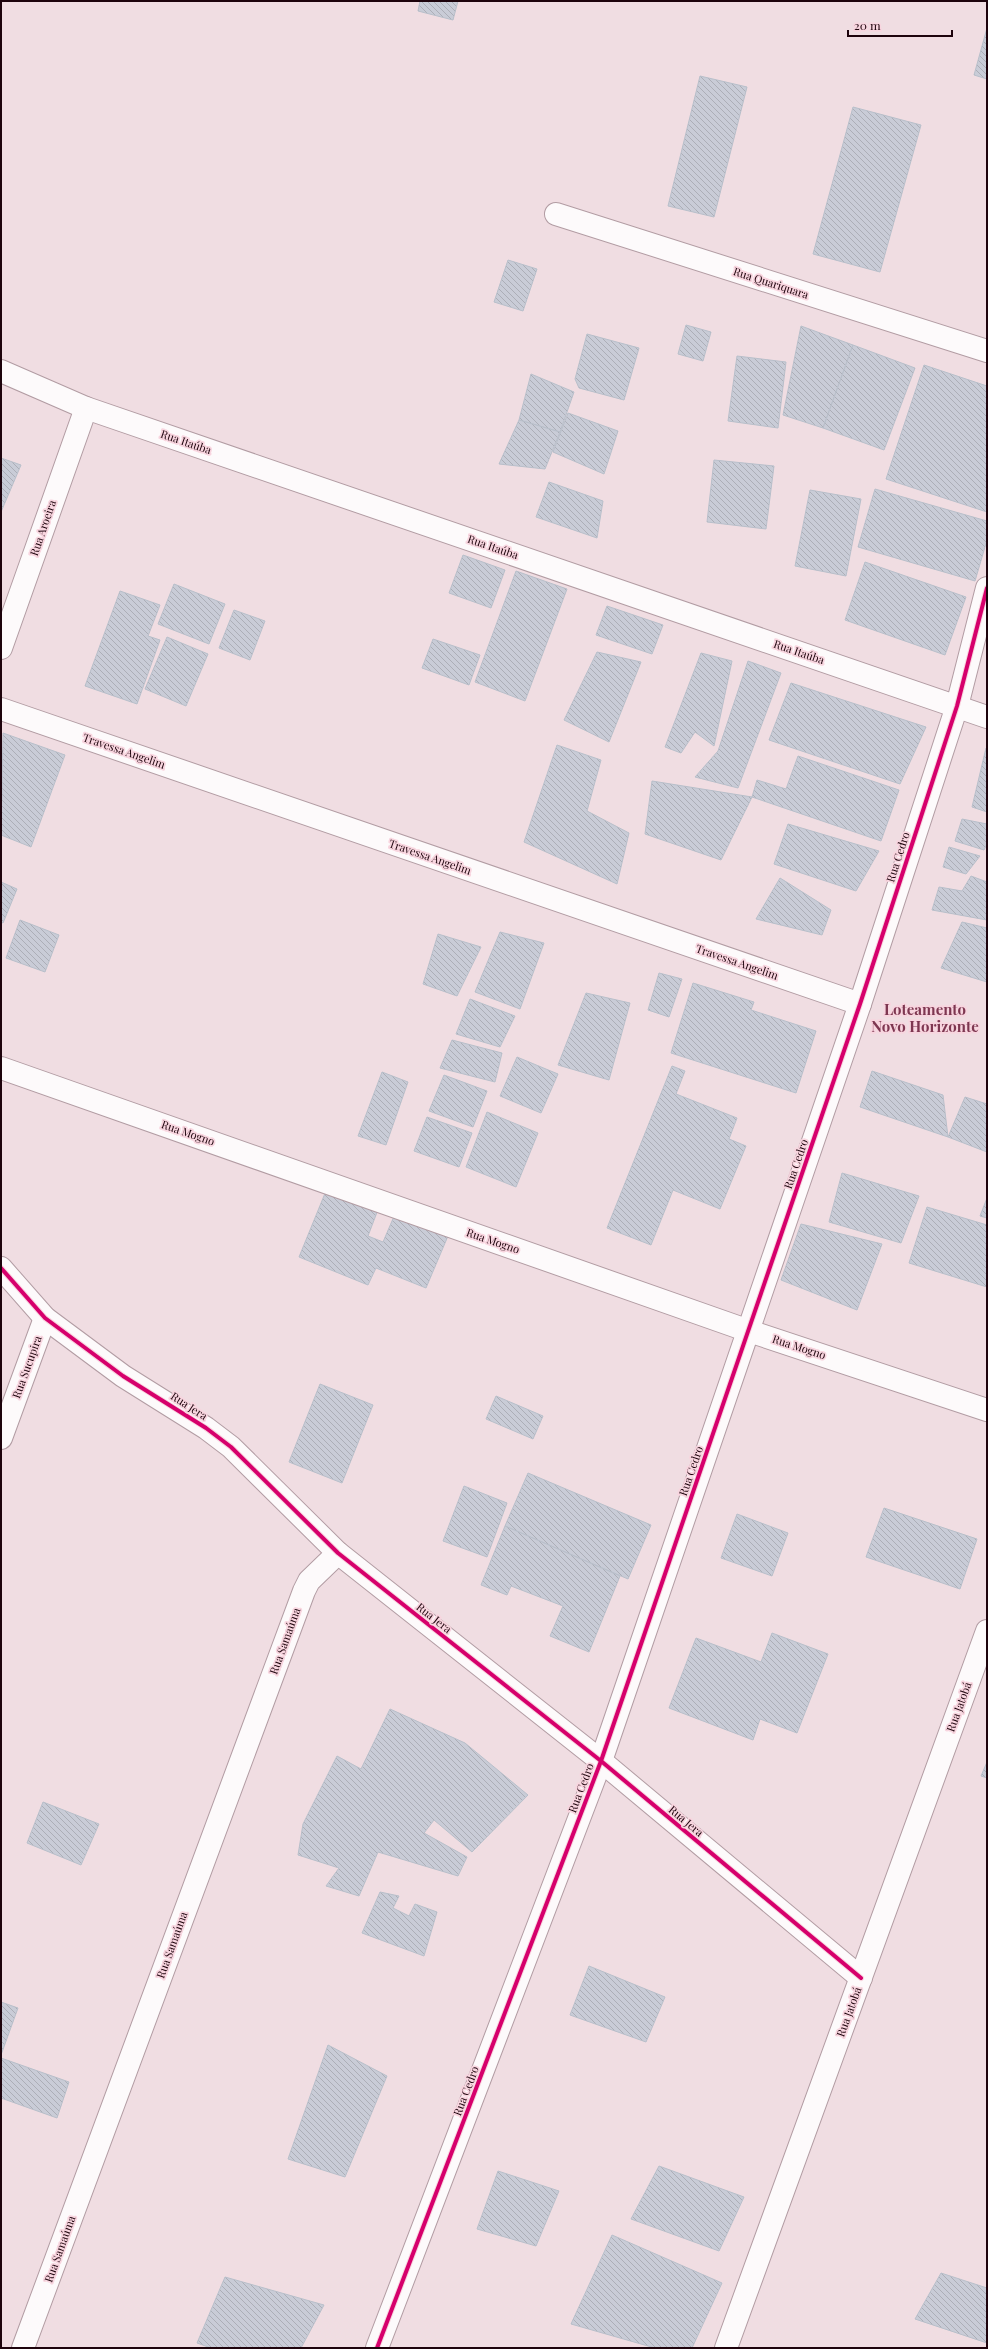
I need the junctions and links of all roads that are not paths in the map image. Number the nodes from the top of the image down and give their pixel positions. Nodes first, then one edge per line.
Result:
1 (556, 214) dead end
2 (987, 351) edge
3 (1, 371) edge
4 (86, 408) junction
5 (987, 588) edge
6 (1, 648) edge
7 (957, 706) junction
8 (1, 708) edge
9 (987, 717) edge
10 (860, 1004) junction
11 (1, 1068) edge
12 (1, 1268) edge
13 (45, 1318) junction
14 (749, 1331) junction
15 (987, 1410) edge
16 (1, 1438) edge
17 (338, 1553) junction
18 (987, 1630) edge
19 (601, 1761) junction
20 (861, 1978) junction
21 (23, 2348) edge
22 (377, 2348) edge
23 (726, 2348) edge

1 - 2 street, Rua Quariquara
3 - 4 street, Rua Itaúba
4 - 6 street, Rua Aroeira
4 - 7 street, Rua Itaúba
5 - 7 street, Rua Cedro
7 - 9 street, Rua Itaúba
7 - 10 street, Rua Cedro
8 - 10 street, Travessa Angelim
10 - 14 street, Rua Cedro
11 - 14 street, Rua Mogno
12 - 13 street, Rua Jera
13 - 16 street, Rua Sucupira
13 - 17 street, Rua Jera
14 - 15 street, Rua Mogno
14 - 19 street, Rua Cedro
17 - 19 street, Rua Jera
17 - 21 street, Rua Samaúma
18 - 20 street, Rua Jatobá
19 - 20 street, Rua Jera
19 - 22 street, Rua Cedro
20 - 23 street, Rua Jatobá

